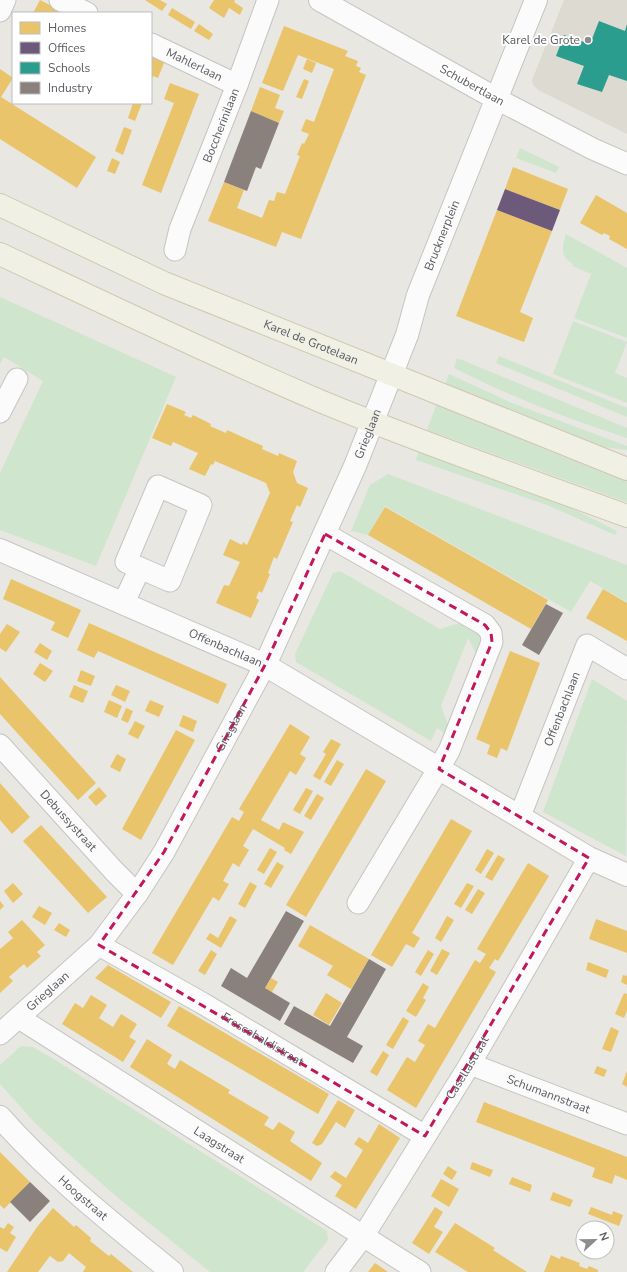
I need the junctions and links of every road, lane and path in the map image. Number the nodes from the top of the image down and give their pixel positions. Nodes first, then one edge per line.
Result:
1 (5, 0) edge
2 (60, 0) edge
3 (268, 0) edge
4 (320, 0) edge
5 (536, 0) edge
6 (0, 11) edge
7 (85, 12) edge
8 (152, 44) edge
9 (237, 85) junction
10 (495, 98) junction
11 (627, 164) edge
12 (0, 205) edge
13 (175, 250) dead end
14 (0, 254) edge
15 (392, 374) junction
16 (18, 379) dead end
17 (0, 412) edge
18 (372, 422) junction
19 (627, 470) edge
20 (627, 516) edge
21 (325, 534) junction
22 (0, 550) edge
23 (140, 568) dead end
24 (124, 602) junction
25 (265, 665) junction
26 (627, 669) edge
27 (0, 745) edge
28 (439, 769) junction
29 (520, 816) junction
30 (589, 858) junction
31 (627, 875) edge
32 (137, 894) junction
33 (358, 903) dead end
34 (99, 945) junction
35 (19, 1018) junction
36 (0, 1034) edge
37 (470, 1064) junction
38 (0, 1117) edge
39 (627, 1124) edge
40 (425, 1136) junction
41 (364, 1235) junction
42 (172, 1272) edge
43 (336, 1272) edge
44 (420, 1272) edge

1 - 6 street
2 - 7 street
3 - 9 street, Boccherinilaan
4 - 10 street, Schubertlaan
5 - 10 street, Brucknerplein
8 - 9 street, Mahlerlaan
9 - 13 street, Boccherinilaan
10 - 11 street, Schubertlaan
10 - 15 street, Brucknerplein
12 - 15 main road, Karel de Grotelaan
14 - 18 main road
15 - 18 street, Grieglaan
15 - 19 main road, Karel de Grotelaan
16 - 17 street
18 - 20 main road
18 - 21 street, Grieglaan
21 - 25 street, Grieglaan
21 - 28 street
22 - 24 street, Offenbachlaan
23 - 24 street
24 - 25 street, Offenbachlaan
25 - 28 street, Offenbachlaan
25 - 32 street, Grieglaan
26 - 29 street, Offenbachlaan
27 - 32 street, Debussystraat
28 - 29 street, Offenbachlaan
28 - 33 street
29 - 30 street, Offenbachlaan
30 - 31 street, Offenbachlaan
30 - 37 street, Casellastraat
32 - 34 street, Grieglaan
34 - 35 street, Grieglaan
34 - 40 street, Frescobaldistraat
35 - 36 street, Grieglaan
35 - 41 street, Laagstraat
37 - 39 street, Schumannstraat
37 - 40 street, Casellastraat
38 - 42 street, Hoogstraat
40 - 41 street, Casellastraat
41 - 43 street, Casellastraat
41 - 44 street, Laagstraat

